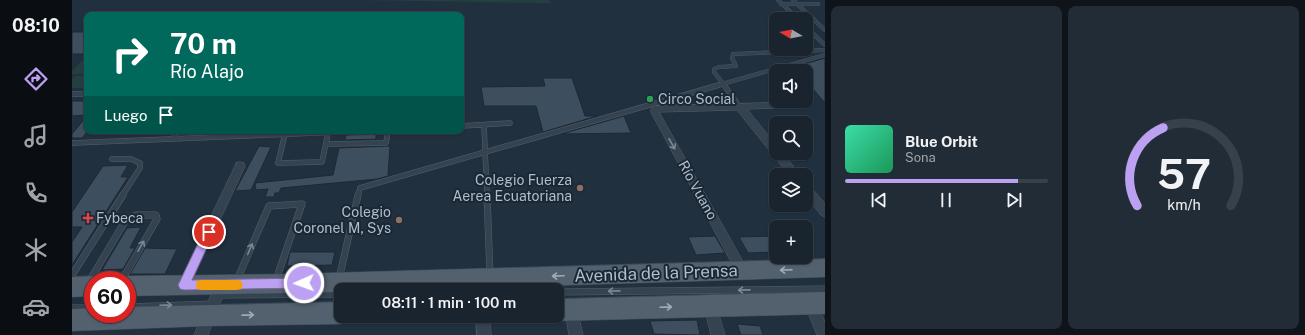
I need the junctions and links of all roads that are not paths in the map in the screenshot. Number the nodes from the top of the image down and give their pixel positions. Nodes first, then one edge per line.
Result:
1 (778, 0) edge
2 (793, 0) edge
3 (781, 4) junction
4 (797, 4) junction
5 (818, 4) dead end
6 (790, 12) edge
7 (825, 30) edge
8 (813, 34) edge
9 (825, 45) edge
10 (825, 50) edge
11 (825, 55) edge
12 (72, 94) edge
13 (84, 94) edge
14 (739, 106) junction
15 (769, 106) edge
16 (510, 123) dead end
17 (484, 125) junction
18 (464, 126) edge
19 (176, 134) edge
20 (191, 134) edge
21 (247, 134) edge
22 (285, 134) edge
23 (328, 134) edge
24 (388, 134) edge
25 (189, 138) junction
26 (173, 139) junction
27 (769, 142) edge
28 (72, 143) edge
29 (326, 144) junction
30 (112, 159) dead end
31 (783, 160) edge
32 (240, 166) dead end
33 (790, 168) edge
34 (813, 197) edge
35 (825, 212) edge
36 (825, 268) edge
37 (90, 271) edge
38 (127, 271) edge
39 (742, 271) junction
40 (489, 278) junction
41 (341, 283) edge
42 (414, 283) edge
43 (81, 284) edge
44 (275, 284) junction
45 (184, 285) junction
46 (136, 286) edge
47 (334, 288) edge
48 (334, 289) edge
49 (564, 292) edge
50 (820, 298) edge
51 (216, 303) edge
52 (710, 306) junction
53 (136, 307) edge
54 (72, 308) edge
55 (84, 308) edge
56 (564, 310) edge
57 (334, 312) edge
58 (72, 320) edge
59 (483, 323) edge
60 (484, 335) edge
61 (576, 335) edge
62 (718, 335) edge
63 (824, 335) edge

1 - 3 lane
2 - 4 lane
3 - 4 lane
3 - 6 lane
4 - 5 lane
4 - 7 lane
8 - 9 lane
10 - 14 lane
11 - 41 lane
12 - 13 lane
14 - 15 street
14 - 27 street
14 -> 39 street, Río Vuano
16 - 17 lane
17 - 18 lane
17 - 40 lane
19 - 26 lane
20 - 25 lane
21 - 25 lane
22 - 29 lane
23 - 29 lane
24 - 29 lane
25 - 26 lane
26 - 28 lane
30 - 43 lane
31 - 33 street
32 - 45 street
34 - 35 street
36 -> 39 main road, Avenida de la Prensa
38 -> 37 lane
39 -> 40 main road, Avenida de la Prensa
40 - 42 main road, Avenida de la Prensa
44 - 47 main road, Avenida de la Prensa
44 - 51 main road, Avenida de la Prensa
51 -> 44 lane
45 - 46 main road, Avenida de la Prensa
45 - 51 main road, Avenida de la Prensa
48 - 51 lane
50 -> 49 lane
50 - 52 main road
50 - 63 street
53 -> 51 lane
51 -> 57 main road, Avenida de la Prensa
51 - 58 main road, Avenida de la Prensa
56 -> 52 main road
52 - 62 street
54 - 55 lane
56 - 61 street
59 - 60 street

